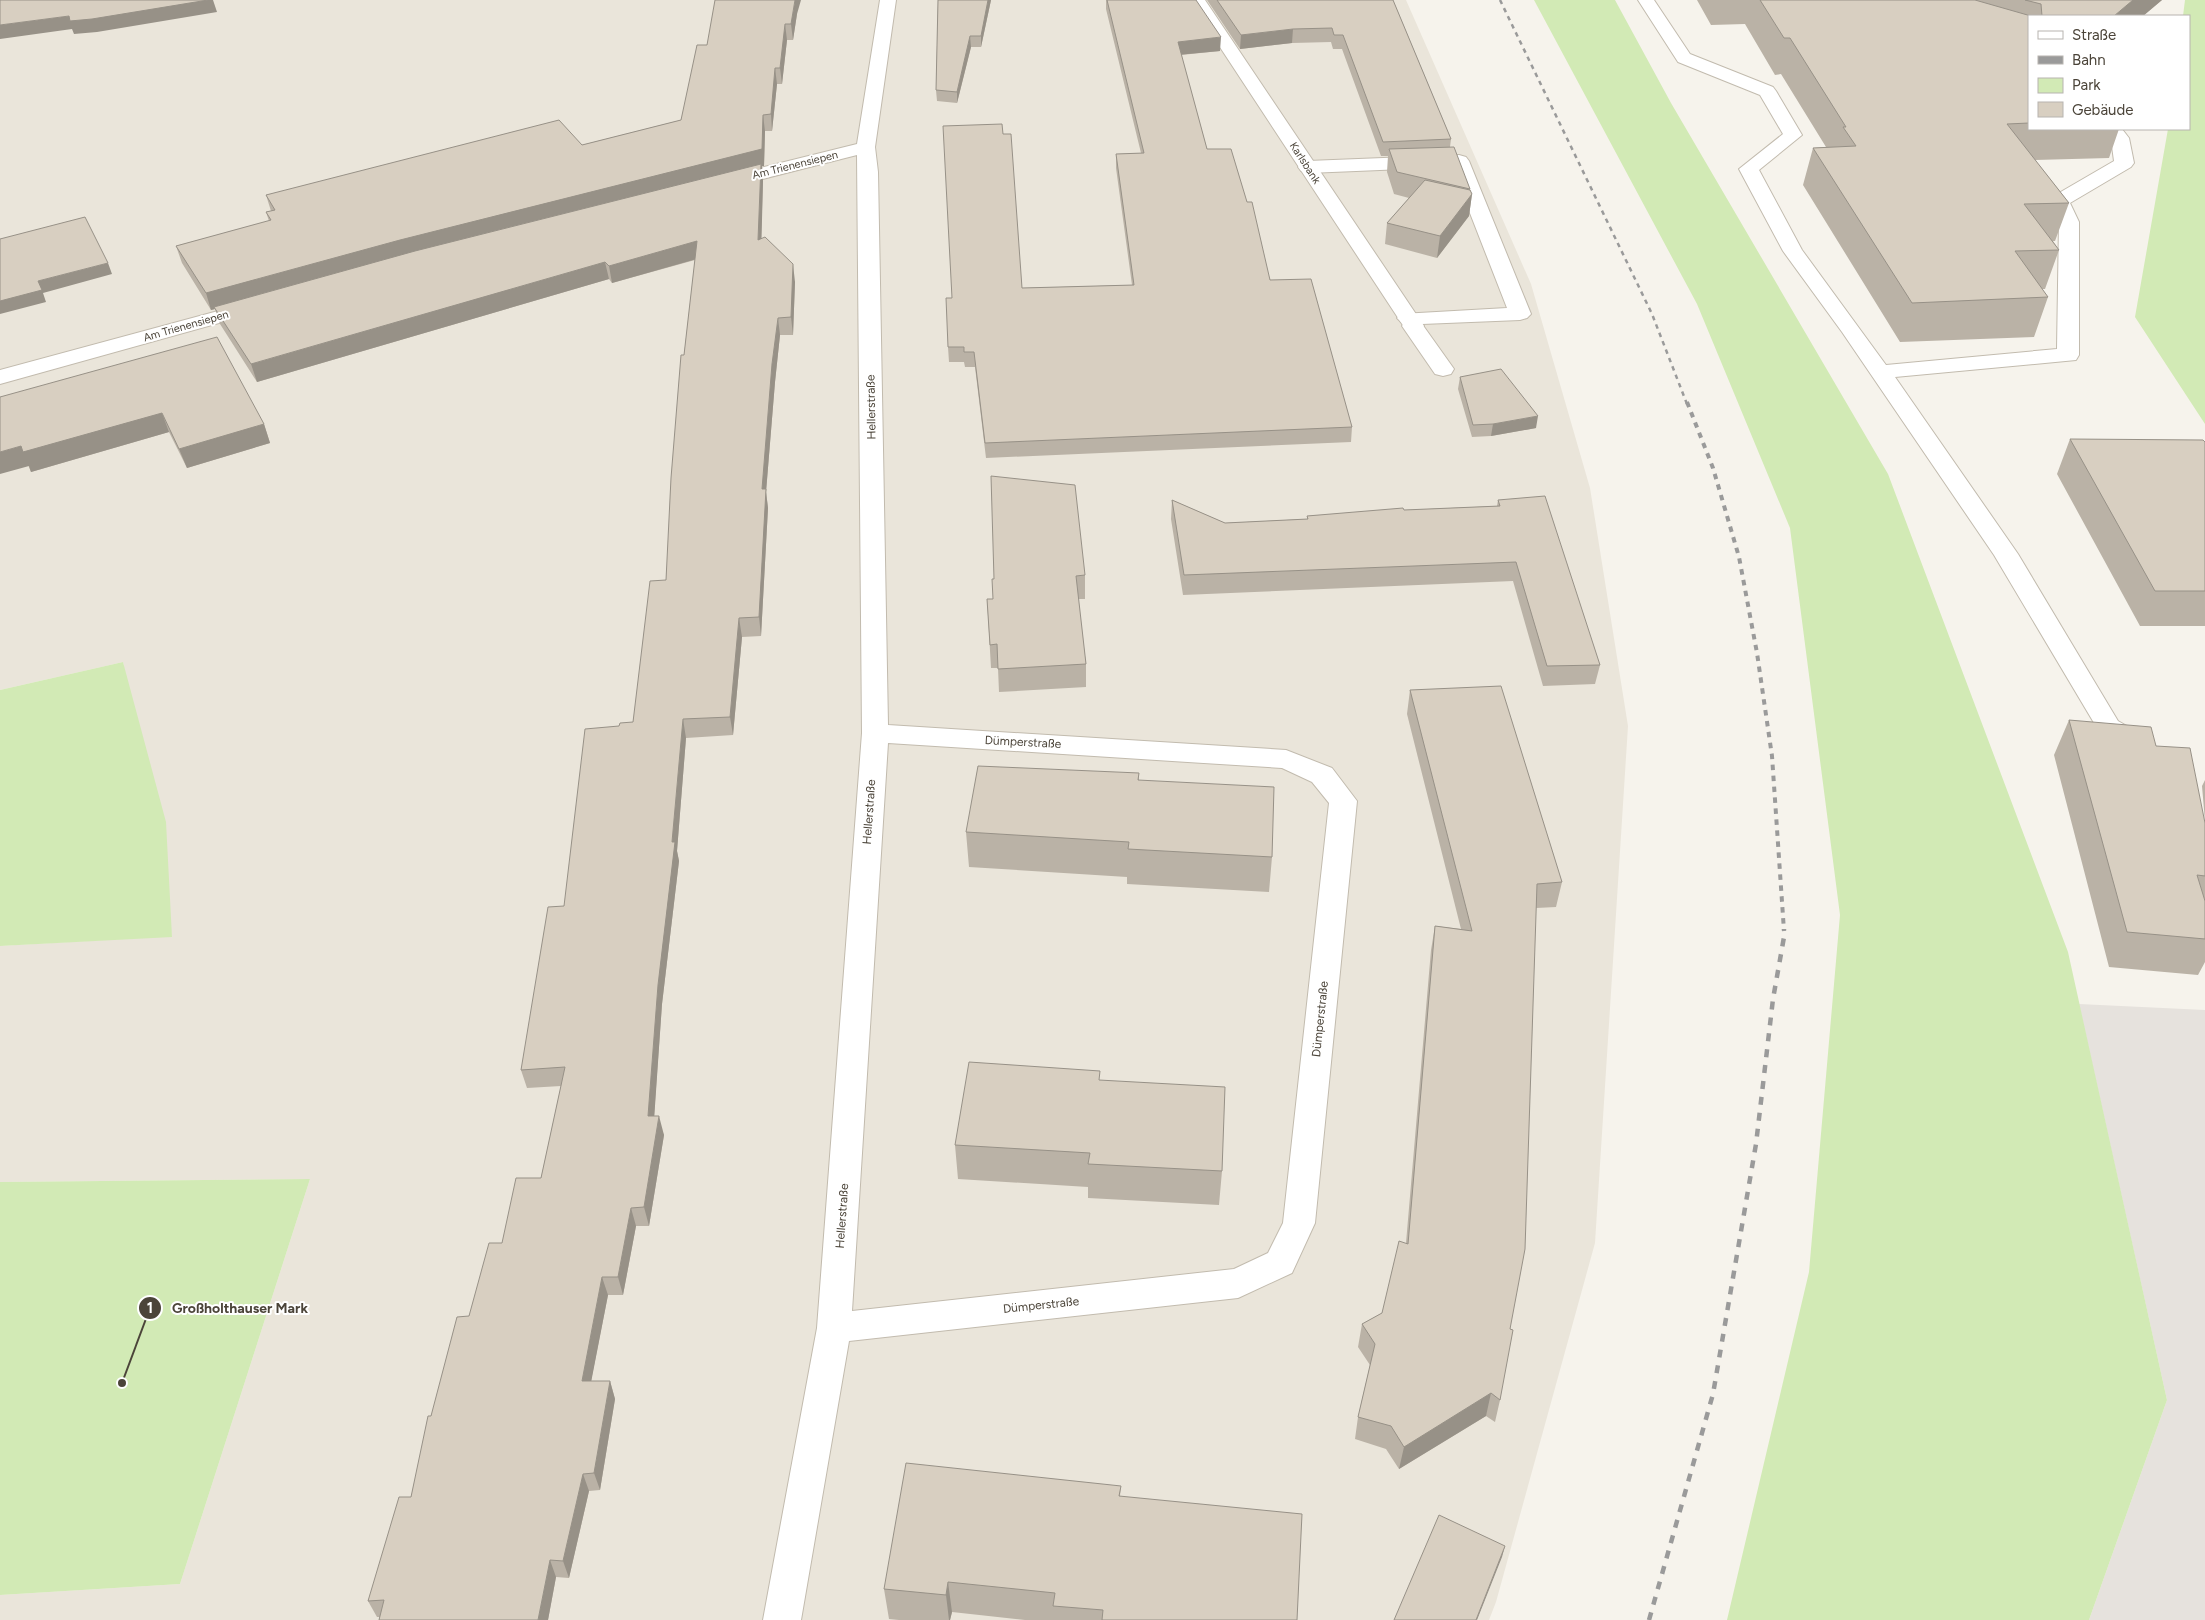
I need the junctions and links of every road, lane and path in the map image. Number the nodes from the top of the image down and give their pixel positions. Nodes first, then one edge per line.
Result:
1 (888, 0) edge
2 (1197, 0) edge
3 (1646, 0) edge
4 (2113, 130) edge
5 (866, 147) junction
6 (1308, 167) junction
7 (711, 186) edge
8 (275, 301) edge
9 (1410, 322) junction
10 (1443, 369) dead end
11 (1879, 372) junction
12 (0, 378) edge
13 (875, 733) junction
14 (2159, 755) edge
15 (834, 1328) junction
16 (782, 1620) edge

1 - 5 street, Hellerstraße
2 - 6 street, Karlsbank
3 - 11 street
4 - 11 street
5 - 7 street, Am Trienensiepen
5 - 13 street, Hellerstraße
6 - 9 street, Karlsbank
6 - 9 street
8 - 12 street, Am Trienensiepen
9 - 10 street, Karlsbank
11 - 14 street
13 - 15 street, Hellerstraße
13 - 15 street, Dümperstraße
15 - 16 street, Hellerstraße

